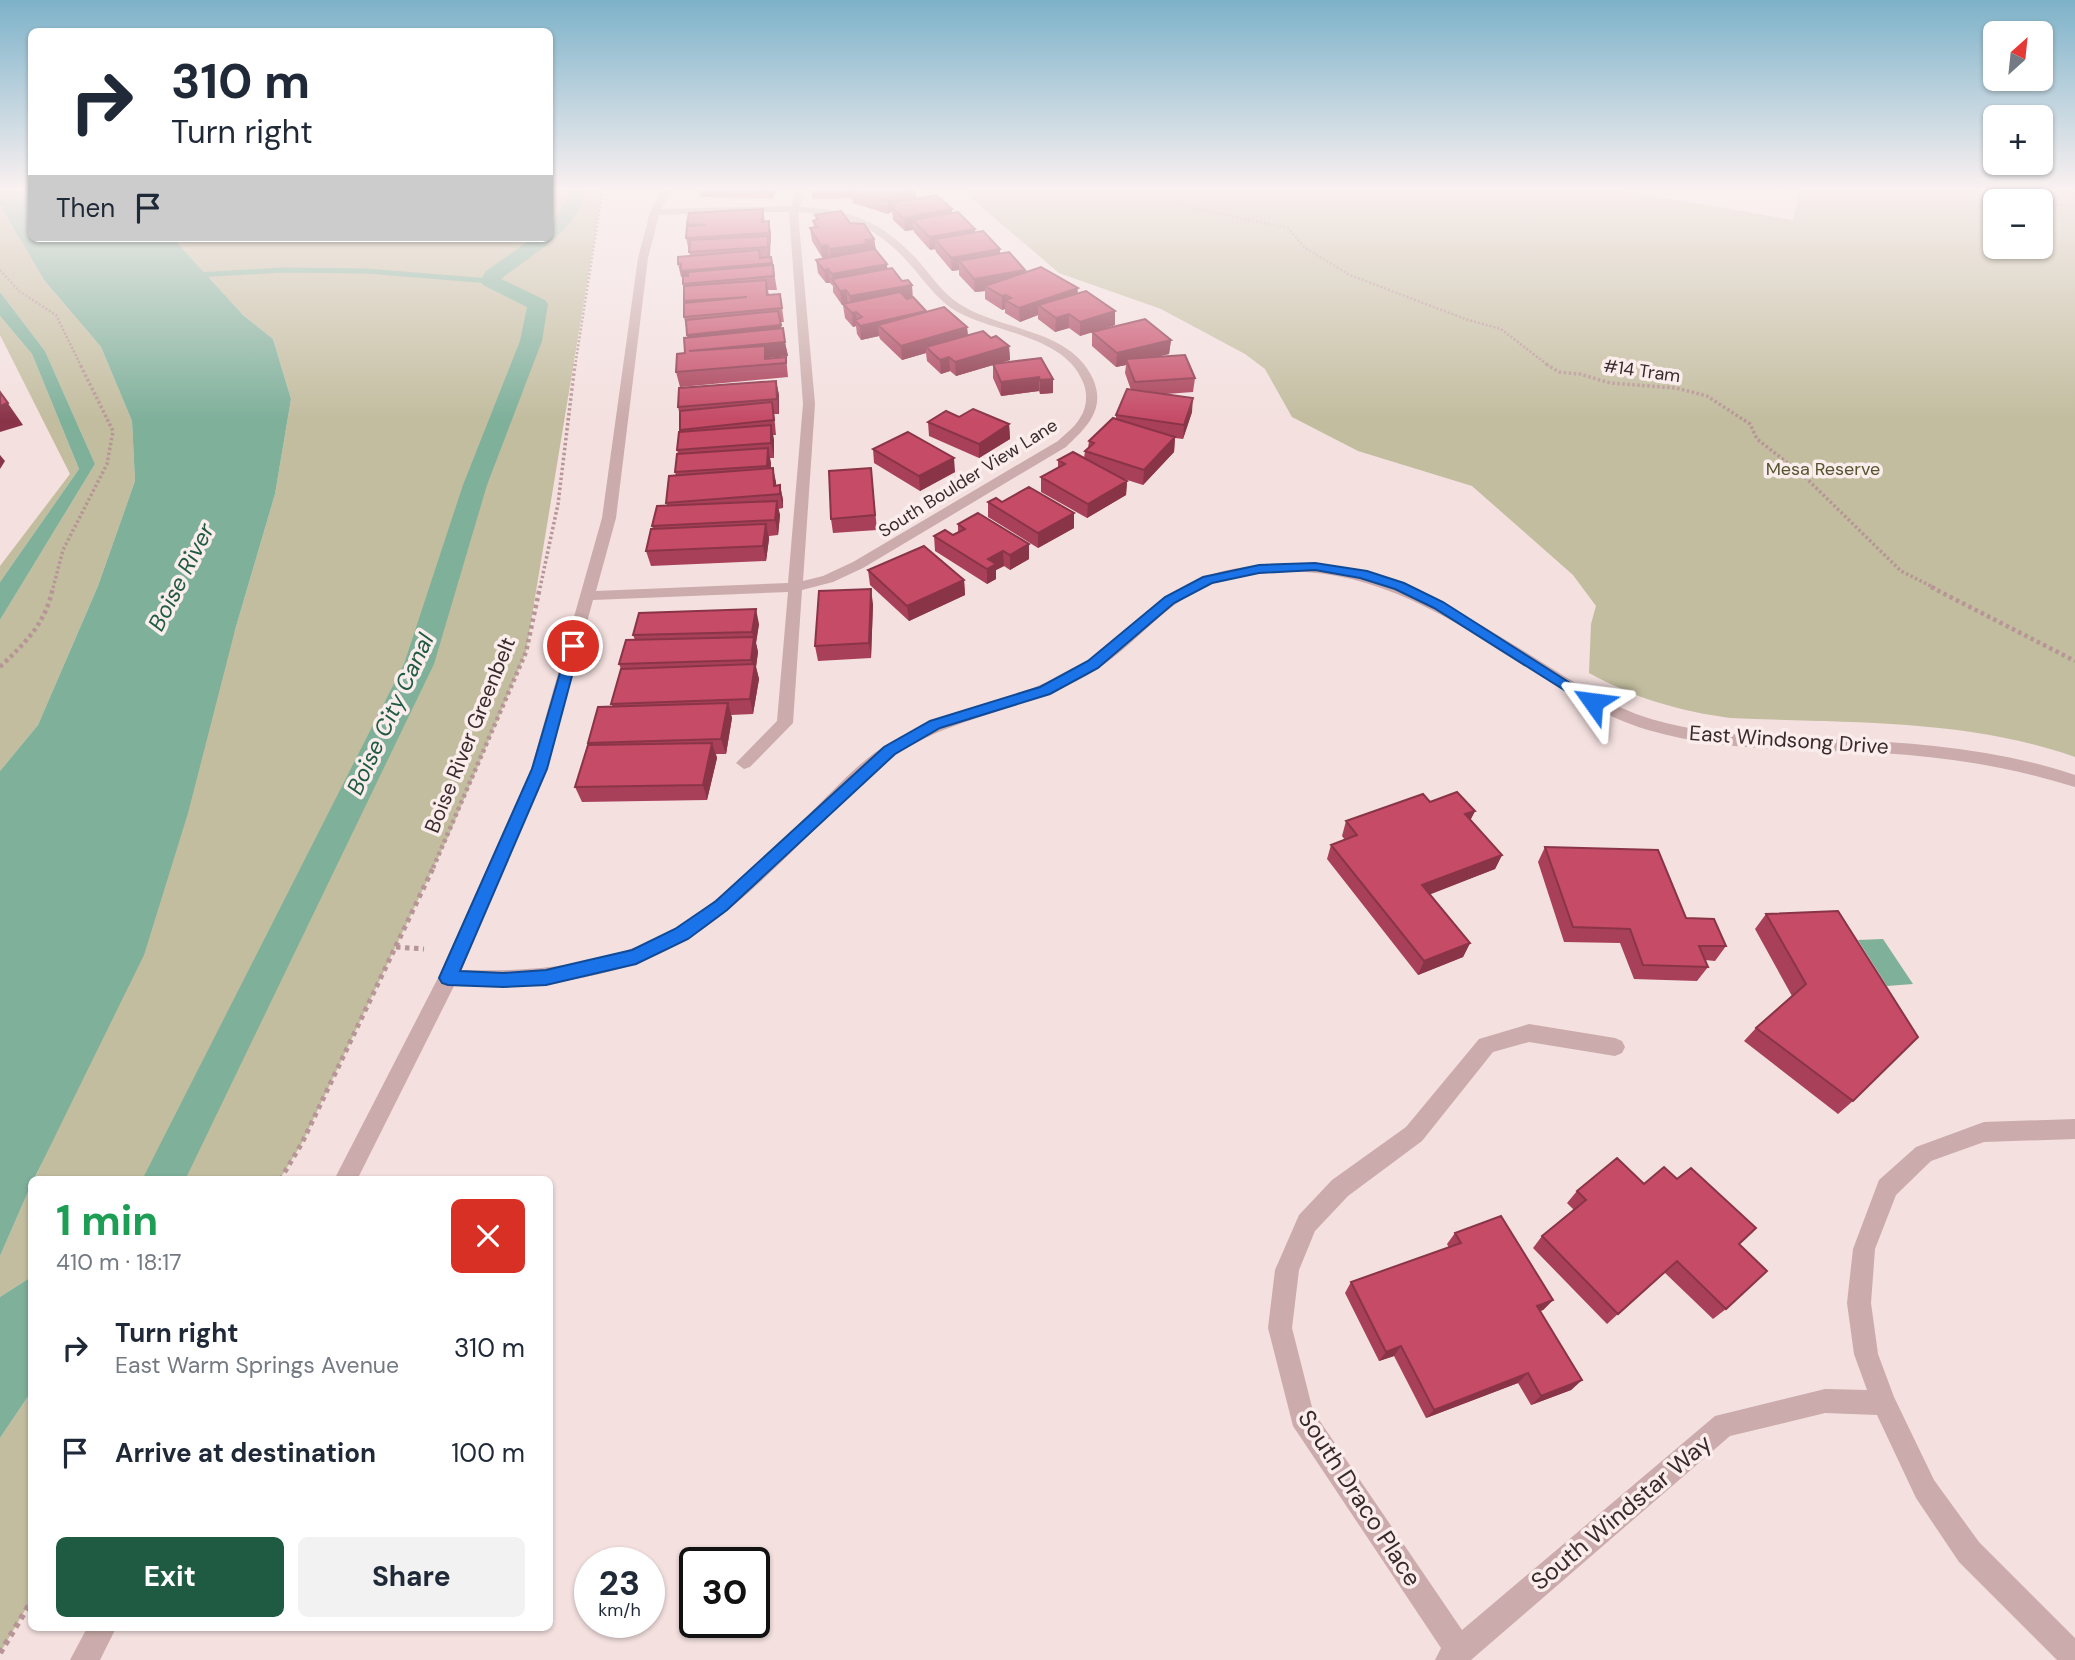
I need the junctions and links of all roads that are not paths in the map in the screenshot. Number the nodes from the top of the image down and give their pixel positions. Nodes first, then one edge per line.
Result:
1 (642, 265) edge
2 (799, 265) edge
3 (915, 265) edge
4 (796, 587) junction
5 (587, 596) junction
6 (744, 763) dead end
7 (2075, 781) edge
8 (448, 978) junction
9 (1615, 1047) dead end
10 (2075, 1129) edge
11 (347, 1176) edge
12 (1884, 1403) junction
13 (100, 1631) edge
14 (1454, 1655) edge
15 (2075, 1658) edge
16 (84, 1660) edge

1 - 5 street
2 - 4 street
3 - 4 street, South Boulder View Lane
4 - 5 street, South Boulder View Lane
4 - 6 street
5 - 8 street
7 - 8 street, East Windsong Drive
8 - 11 street
9 - 14 street, South Draco Place
10 - 12 street
12 - 14 street, South Windstar Way
12 - 15 street
13 - 16 street

